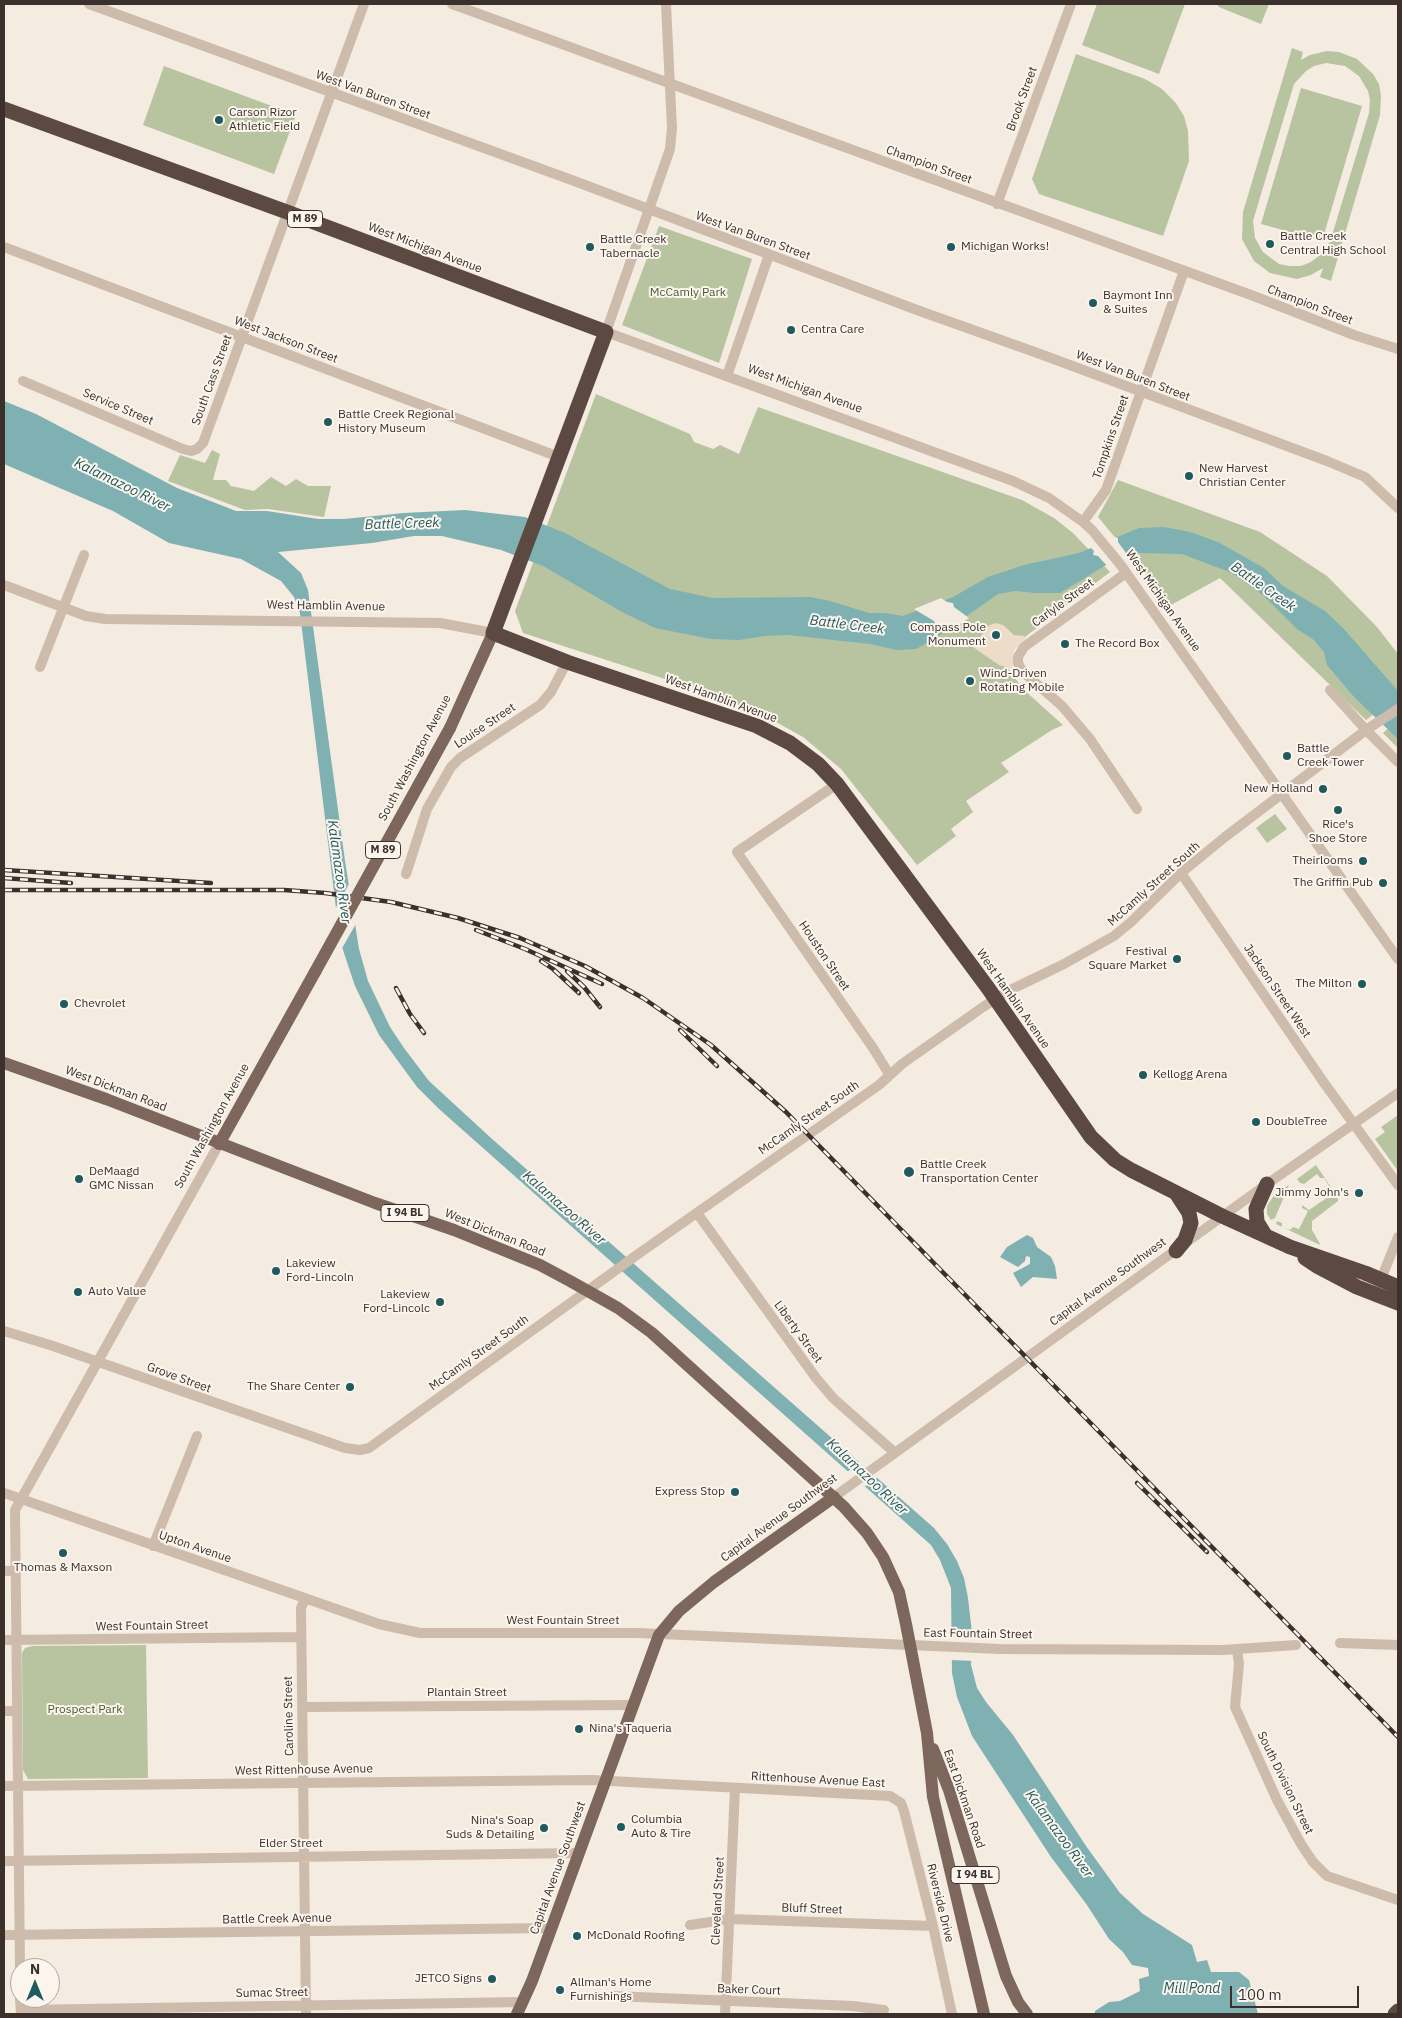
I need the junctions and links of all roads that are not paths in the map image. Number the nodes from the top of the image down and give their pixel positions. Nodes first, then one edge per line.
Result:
1 (89, 4) edge
2 (364, 4) edge
3 (452, 4) edge
4 (666, 4) edge
5 (1071, 4) edge
6 (670, 83) junction
7 (332, 93) junction
8 (4, 109) edge
9 (997, 204) junction
10 (649, 210) junction
11 (288, 212) junction
12 (4, 247) edge
13 (769, 255) junction
14 (1184, 271) junction
15 (606, 332) junction
16 (242, 336) junction
17 (1398, 350) edge
18 (727, 376) junction
19 (23, 381) dead end
20 (1140, 392) junction
21 (203, 443) joint
22 (559, 458) junction
23 (1398, 508) edge
24 (1082, 522) junction
25 (84, 555) dead end
26 (1126, 573) junction
27 (4, 586) edge
28 (64, 607) junction
29 (493, 633) junction
30 (567, 662) junction
31 (40, 667) dead end
32 (1330, 690) dead end
33 (1398, 709) edge
34 (1370, 728) junction
35 (1398, 762) edge
36 (837, 784) junction
37 (1282, 796) junction
38 (1138, 809) dead end
39 (1181, 873) junction
40 (406, 874) dead end
41 (1398, 959) edge
42 (995, 998) junction
43 (4, 1063) edge
44 (889, 1074) junction
45 (1398, 1093) edge
46 (1353, 1123) junction
47 (219, 1144) junction
48 (1267, 1184) junction
49 (1398, 1185) edge
50 (1175, 1192) junction
51 (697, 1213) junction
52 (1222, 1216) junction
53 (1265, 1236) junction
54 (1398, 1237) edge
55 (1290, 1247) junction
56 (1176, 1250) junction
57 (1381, 1279) junction
58 (1398, 1287) edge
59 (588, 1291) junction
60 (1375, 1294) junction
61 (1398, 1303) edge
62 (4, 1331) edge
63 (99, 1362) junction
64 (197, 1436) dead end
65 (345, 1448) joint
66 (894, 1452) junction
67 (4, 1493) edge
68 (834, 1497) junction
69 (21, 1499) junction
70 (154, 1546) junction
71 (4, 1571) edge
72 (16, 1571) junction
73 (305, 1599) junction
74 (379, 1624) joint
75 (659, 1635) junction
76 (301, 1637) junction
77 (4, 1640) edge
78 (16, 1640) junction
79 (1340, 1643) dead end
80 (1398, 1645) edge
81 (910, 1646) junction
82 (1296, 1646) dead end
83 (1237, 1649) junction
84 (632, 1705) junction
85 (302, 1707) junction
86 (4, 1711) edge
87 (17, 1711) junction
88 (927, 1733) junction
89 (303, 1782) junction
90 (605, 1782) junction
91 (4, 1786) edge
92 (18, 1786) junction
93 (736, 1788) junction
94 (898, 1800) joint
95 (579, 1853) junction
96 (304, 1856) junction
97 (4, 1861) edge
98 (19, 1861) junction
99 (1398, 1900) edge
100 (730, 1919) junction
101 (690, 1925) dead end
102 (933, 1926) junction
103 (551, 1928) junction
104 (305, 1931) junction
105 (20, 1934) junction
106 (4, 1935) edge
107 (20, 1958) edge
108 (613, 1996) dead end
109 (726, 2001) junction
110 (523, 2002) junction
111 (306, 2010) edge
112 (884, 2010) dead end
113 (1398, 2011) edge
114 (21, 2012) edge
115 (517, 2014) edge
116 (726, 2014) edge
117 (952, 2014) edge
118 (984, 2014) edge
119 (1027, 2014) edge
120 (1395, 2014) edge

1 - 7 street, West Van Buren Street
2 - 7 street, South Cass Street
3 - 6 street, Champion Street
4 - 6 street
5 - 9 street, Brook Street
6 - 9 street, Champion Street
6 - 10 street
7 - 10 street, West Van Buren Street
7 - 11 street, South Cass Street
8 - 11 highway, West Michigan Avenue / M 89
9 - 14 street, Champion Street
10 - 13 street, West Van Buren Street
10 - 15 street
11 - 15 highway, West Michigan Avenue / M 89
11 - 16 street, South Cass Street
12 - 16 street, West Jackson Street
13 - 18 street
13 - 20 street, West Van Buren Street
14 - 17 street, Champion Street
14 - 20 street, Tompkins Street
15 - 18 street, West Michigan Avenue
15 - 22 highway, South Washington Avenue / M 89
16 - 21 street, South Cass Street
16 - 22 street, West Jackson Street
18 - 24 street, West Michigan Avenue
19 - 21 street, Service Street
20 - 23 street, West Van Buren Street
20 - 24 street, Tompkins Street
22 - 29 highway, South Washington Avenue / M 89
24 - 26 street, West Michigan Avenue
25 - 28 street
26 - 37 street, West Michigan Avenue
26 - 38 street, Carlyle Street
27 - 28 street, West Hamblin Avenue
28 - 29 street, West Hamblin Avenue
28 - 31 street
29 - 30 highway, West Hamblin Avenue
29 - 47 main road, South Washington Avenue / M 89, bridge
30 - 36 highway, West Hamblin Avenue
30 - 40 street, Louise Street
32 - 34 street
33 - 34 street, McCamly Street South
34 - 35 street
34 - 37 street, McCamly Street South
36 - 42 highway, West Hamblin Avenue
36 - 44 street, Houston Street
37 - 39 street, McCamly Street South
37 - 41 street, West Michigan Avenue
39 - 42 street, McCamly Street South
39 - 46 street, Jackson Street West
42 - 44 street, McCamly Street South
42 - 50 highway, West Hamblin Avenue
43 - 47 main road, West Dickman Road / I 94 BL
44 - 51 street, McCamly Street South
45 - 46 street, Capital Avenue Southwest
46 - 48 street, Capital Avenue Southwest
46 - 49 street, Jackson Street West
47 - 59 main road, West Dickman Road / I 94 BL
47 - 63 street, South Washington Avenue
48 - 52 street, Capital Avenue Southwest
48 - 53 highway
50 - 52 highway, West Hamblin Avenue
50 - 56 highway
51 - 59 street, McCamly Street South
51 - 66 street, Liberty Street
52 - 53 highway, West Hamblin Avenue
52 - 56 street, Capital Avenue Southwest
53 - 55 highway, West Hamblin Avenue
54 - 57 street
55 - 57 highway
55 - 60 highway
56 - 66 street, Capital Avenue Southwest
57 - 58 highway
57 - 60 street
59 - 65 street, McCamly Street South
59 - 68 main road, West Dickman Road / I 94 BL
60 - 61 highway
62 - 63 street, Grove Street
63 - 65 street, Grove Street
63 - 69 street, South Washington Avenue
64 - 70 street
66 - 68 street, Capital Avenue Southwest
67 - 69 street, Upton Avenue
68 - 75 main road, Capital Avenue Southwest
68 - 81 main road, East Dickman Road / I 94 BL
69 - 70 street, Upton Avenue
69 - 72 street, South Washington Avenue
70 - 73 street, Upton Avenue
71 - 72 street
72 - 78 street, South Washington Avenue
73 - 74 street, Upton Avenue
73 - 76 street, Caroline Street
74 - 75 street, West Fountain Street
75 - 81 street, East Fountain Street
75 - 84 main road, Capital Avenue Southwest
76 - 78 street, West Fountain Street
76 - 85 street, Caroline Street
77 - 78 street, West Fountain Street
78 - 87 street, South Washington Avenue
79 - 80 street
81 - 83 street, East Fountain Street
81 - 88 main road, East Dickman Road / I 94 BL
82 - 83 street, East Fountain Street
83 - 99 street, South Division Street
84 - 85 street, Plantain Street
84 - 90 main road, Capital Avenue Southwest
85 - 89 street, Caroline Street
86 - 87 street
87 - 92 street, South Washington Avenue
88 - 118 main road, East Dickman Road / I 94 BL
88 - 119 main road, East Dickman Road / I 94 BL
89 - 90 street, West Rittenhouse Avenue
89 - 92 street, West Rittenhouse Avenue
89 - 96 street, Caroline Street
90 - 93 street, West Rittenhouse Avenue
90 - 95 main road, Capital Avenue Southwest
91 - 92 street, West Rittenhouse Avenue
92 - 98 street, South Washington Avenue
93 - 94 street, Rittenhouse Avenue East
93 - 100 street, Cleveland Street
94 - 102 street, Riverside Drive
95 - 96 street, Elder Street
95 - 103 main road, Capital Avenue Southwest
96 - 98 street, Elder Street
96 - 104 street, Caroline Street
97 - 98 street, Elder Street
98 - 105 street, South Washington Avenue
100 - 101 street, Bluff Street
100 - 102 street, Bluff Street
100 - 109 street, Cleveland Street
102 - 117 street, Riverside Drive
103 - 104 street, Battle Creek Avenue
103 - 110 main road, Capital Avenue Southwest
104 - 105 street, Battle Creek Avenue
104 - 111 street, Caroline Street
105 - 106 street, Battle Creek Avenue
105 - 107 street, South Washington Avenue
108 - 109 street, Baker Court
109 - 112 street, Baker Court
109 - 116 street, Cleveland Street
110 - 111 street, Sumac Street
110 - 115 main road, Capital Avenue Southwest
111 - 114 street, Sumac Street
113 - 120 highway

